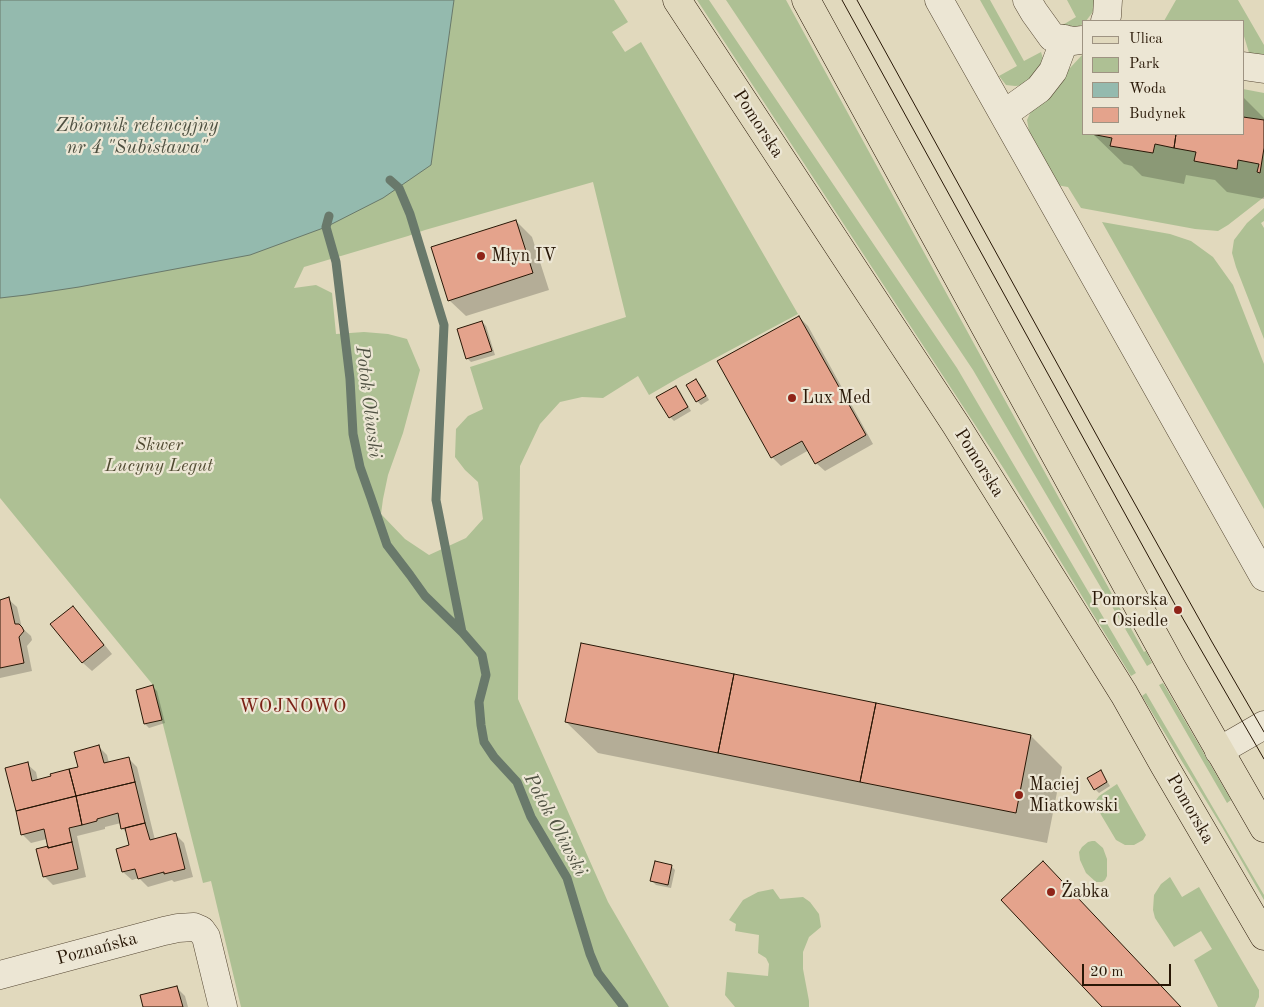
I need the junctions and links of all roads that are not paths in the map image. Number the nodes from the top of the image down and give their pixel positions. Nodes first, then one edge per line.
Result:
1 (677, 0) edge
2 (806, 0) edge
3 (939, 0) edge
4 (1027, 0) edge
5 (1108, 0) edge
6 (1105, 20) edge
7 (1074, 40) edge
8 (1244, 66) edge
9 (1264, 69) edge
10 (1004, 114) junction
11 (1264, 577) edge
12 (1264, 725) edge
13 (1219, 751) junction
14 (1264, 828) edge
15 (1264, 936) edge
16 (1, 969) edge
17 (223, 1007) edge

1 - 15 main road, Pomorska
2 - 13 main road
3 - 10 street
4 - 7 street
5 - 6 street
7 - 10 street
8 - 9 street
10 - 11 street
12 - 13 street
13 - 14 main road
16 - 17 street, Poznańska

